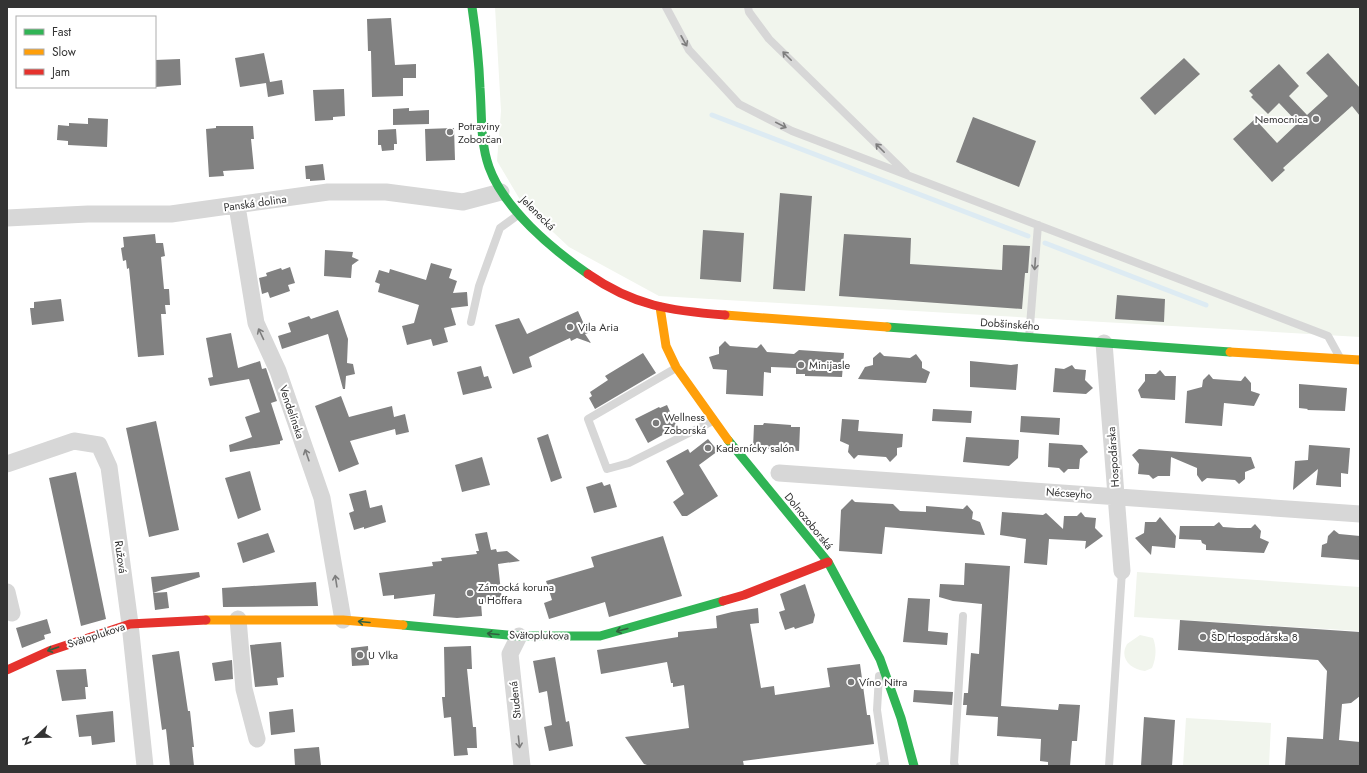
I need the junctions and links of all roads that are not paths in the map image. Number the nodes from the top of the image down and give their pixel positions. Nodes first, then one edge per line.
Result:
1 (472, 7) edge
2 (666, 7) edge
3 (748, 7) edge
4 (908, 175) junction
5 (501, 192) junction
6 (237, 206) junction
7 (519, 215) junction
8 (7, 218) edge
9 (1038, 225) junction
10 (660, 307) junction
11 (472, 322) dead end
12 (1029, 338) junction
13 (1104, 343) junction
14 (1340, 359) junction
15 (1360, 360) edge
16 (676, 367) junction
17 (713, 421) junction
18 (7, 464) edge
19 (779, 473) dead end
20 (1116, 496) junction
21 (1360, 514) edge
22 (828, 562) junction
23 (1122, 571) joint
24 (7, 592) edge
25 (12, 613) dead end
26 (963, 616) dead end
27 (238, 619) junction
28 (342, 620) junction
29 (130, 624) junction
30 (519, 636) junction
31 (880, 659) junction
32 (7, 670) edge
33 (257, 739) dead end
34 (145, 766) edge
35 (522, 766) edge
36 (880, 766) edge
37 (914, 766) edge
38 (955, 766) edge
39 (1109, 766) edge

1 - 5 street, Jelenecká
2 -> 4 lane
4 -> 3 lane
4 - 9 lane
5 - 6 street, Panská dolina
5 - 7 street, Jelenecká
6 - 8 street, Panská dolina
28 -> 6 street, Vendelínska
7 - 10 street, Jelenecká
7 - 11 lane
9 -> 12 lane
9 - 14 lane
10 - 12 street, Dobšinského
10 - 16 street, Dolnozoborská
12 - 13 street, Dobšinského
13 - 14 street, Dobšinského
13 - 20 street, Hospodárska
14 - 15 street, Dobšinského
16 - 17 street, Dolnozoborská
16 - 17 lane
17 - 22 street, Dolnozoborská
18 - 29 street, Ružová
19 - 20 street, Nécseyho
20 - 21 street, Nécseyho
20 - 23 street, Hospodárska
22 -> 30 street, Svätoplukova
22 - 31 street, Dolnozoborská
23 - 39 lane
24 - 25 street
26 - 38 lane
27 - 28 street, Svätoplukova
27 - 29 street, Svätoplukova
27 - 33 street
30 -> 28 street, Svätoplukova
29 -> 32 street, Svätoplukova
29 - 34 street, Ružová
30 -> 35 street, Studená
31 - 36 lane
31 - 37 street, Dolnozoborská

